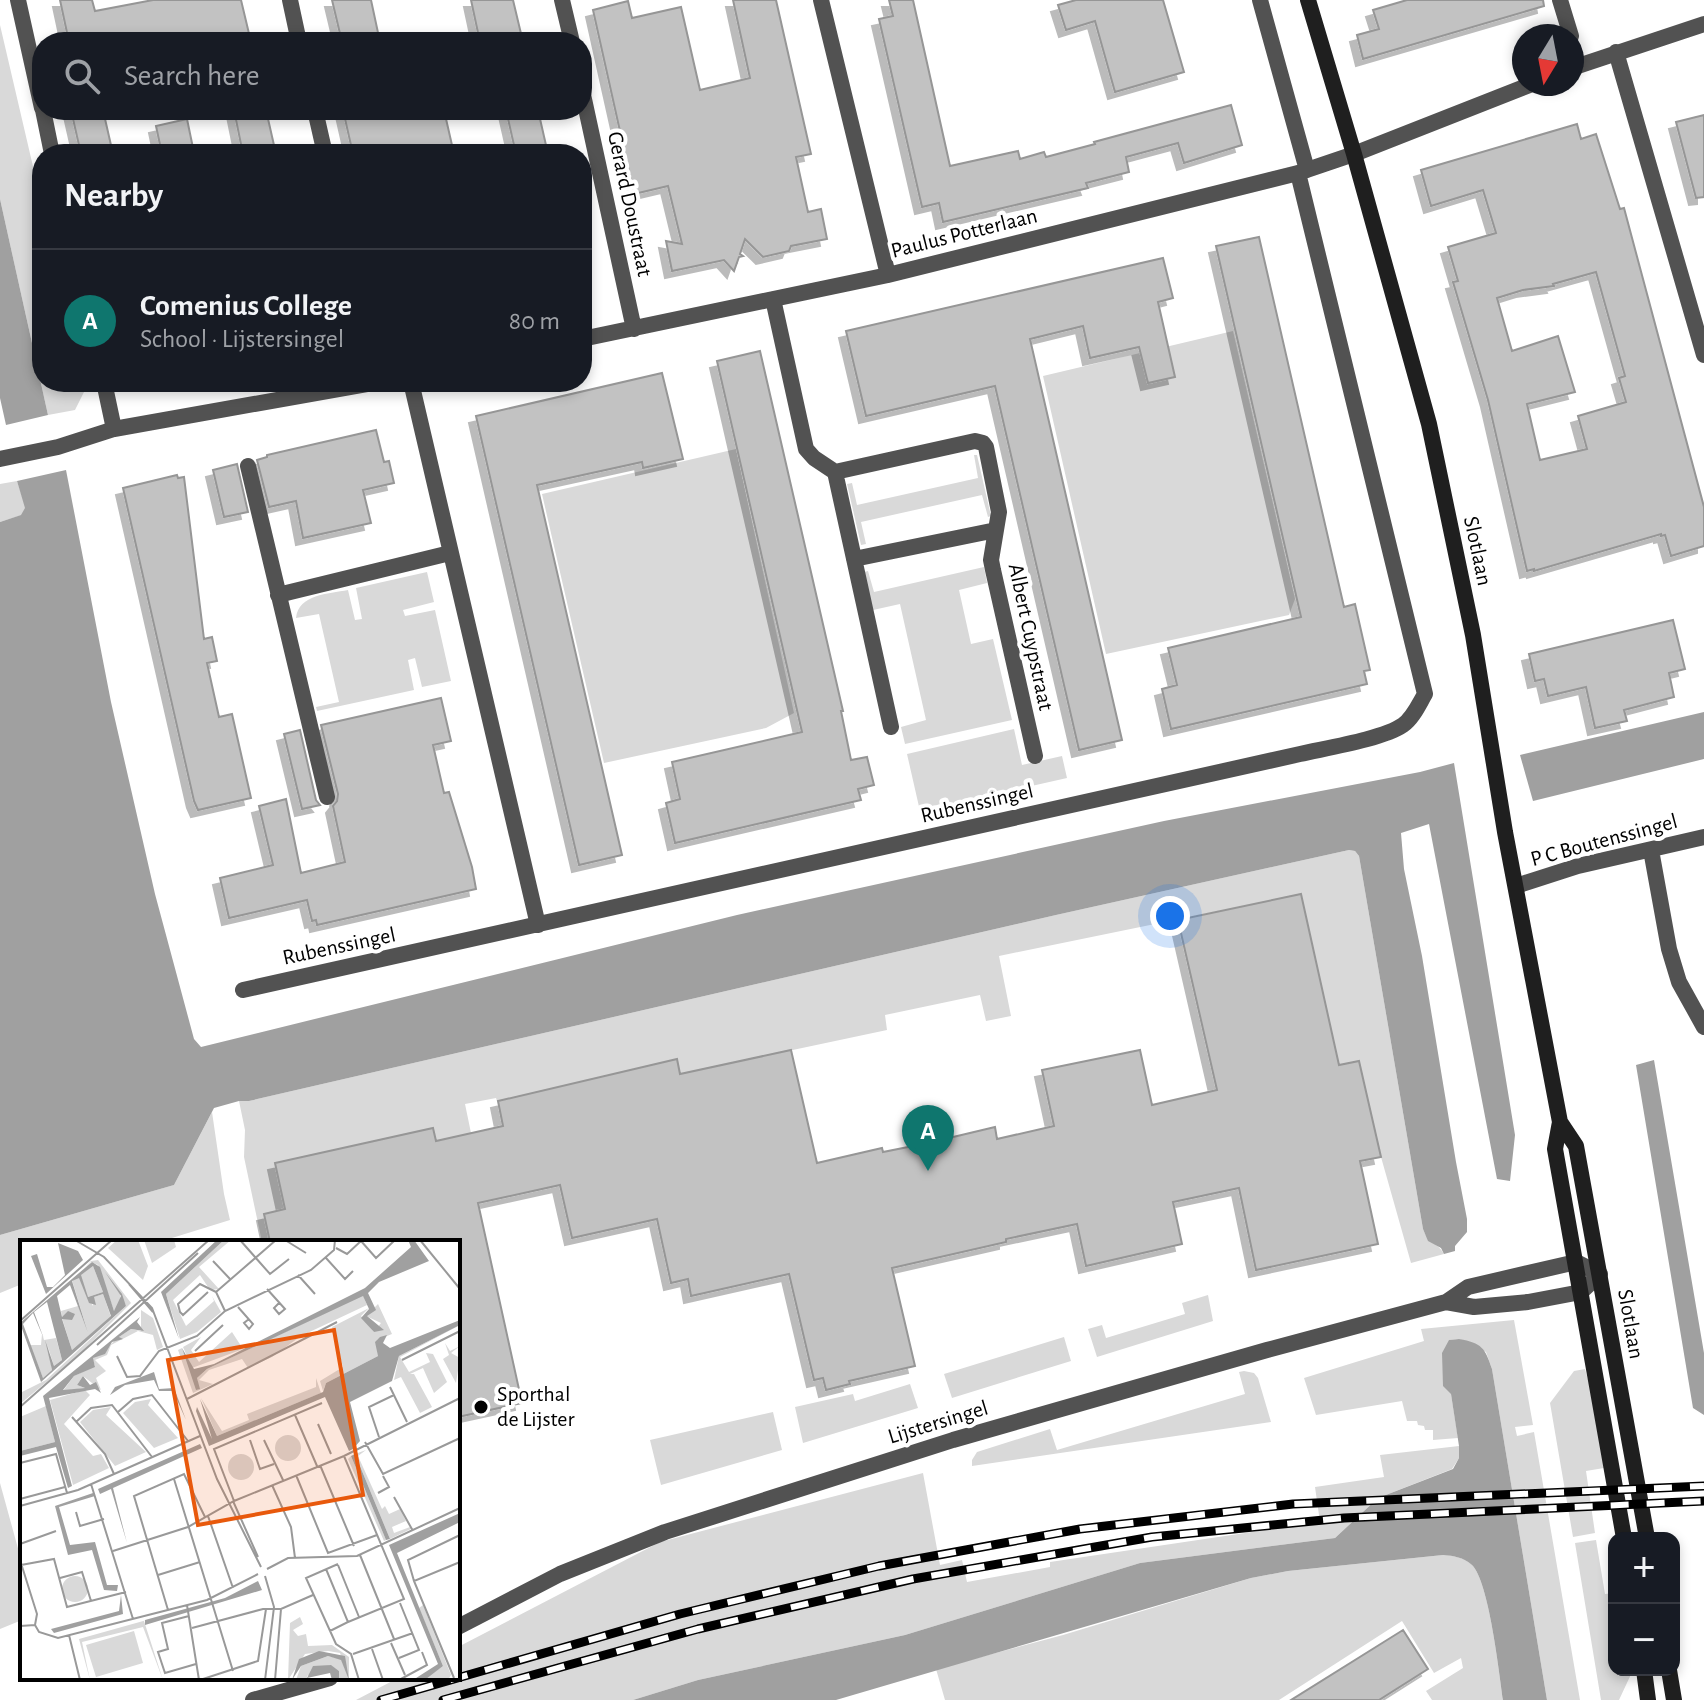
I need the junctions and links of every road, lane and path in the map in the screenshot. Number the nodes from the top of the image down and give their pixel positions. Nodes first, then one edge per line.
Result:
1 (18, 0) edge
2 (290, 0) edge
3 (562, 0) edge
4 (821, 0) edge
5 (1260, 0) edge
6 (1308, 0) edge
7 (1560, 0) edge
8 (1567, 24) edge
9 (1704, 24) edge
10 (297, 32) edge
11 (570, 32) edge
12 (1616, 52) junction
13 (32, 64) edge
14 (1584, 64) edge
15 (1512, 92) edge
16 (44, 120) edge
17 (317, 120) edge
18 (589, 120) edge
19 (50, 144) edge
20 (323, 144) edge
21 (1354, 154) junction
22 (1302, 172) junction
23 (888, 275) junction
24 (773, 299) junction
25 (634, 329) junction
26 (592, 337) edge
27 (1704, 355) edge
28 (106, 392) edge
29 (321, 392) edge
30 (413, 392) edge
31 (114, 429) junction
32 (6, 457) edge
33 (248, 466) dead end
34 (835, 472) junction
35 (996, 530) junction
36 (450, 553) junction
37 (854, 559) junction
38 (278, 595) junction
39 (891, 727) dead end
40 (1035, 756) dead end
41 (327, 797) dead end
42 (1704, 837) edge
43 (1651, 850) junction
44 (1516, 886) junction
45 (538, 925) junction
46 (243, 990) dead end
47 (1704, 1027) edge
48 (1560, 1122) junction
49 (1576, 1262) junction
50 (1600, 1274) junction
51 (1581, 1292) junction
52 (1446, 1302) junction
53 (1623, 1532) edge
54 (1646, 1532) edge
55 (460, 1626) edge
56 (1645, 1676) edge
57 (1670, 1676) edge
58 (323, 1680) edge
59 (253, 1700) edge
60 (1648, 1700) edge
61 (1674, 1700) edge

1 - 13 street
2 - 10 street
3 - 11 street
4 - 23 street
5 - 22 street
6 - 21 street, Slotlaan
7 - 8 street
9 - 12 street
12 - 14 street
12 - 27 street
15 - 21 street, Paulus Potterlaan
16 - 19 street
17 - 20 street
18 - 25 street, Gerard Doustraat
21 - 22 street, Paulus Potterlaan
21 - 44 street, Slotlaan
22 - 23 street, Paulus Potterlaan
22 - 45 street, Rubenssingel
23 - 24 street, Paulus Potterlaan
24 - 25 street, Paulus Potterlaan
24 - 34 street
25 - 26 street, Paulus Potterlaan
28 - 31 street
29 - 31 street
30 - 36 street
31 - 32 street
33 - 38 street
34 - 35 street, Albert Cuypstraat
34 - 37 street
35 - 37 street
35 - 40 street, Albert Cuypstraat
36 - 38 street
36 - 45 street
37 - 39 street
38 - 41 street
42 - 43 street, P C Boutenssingel
43 - 44 street, P C Boutenssingel
43 - 47 street
44 - 48 street, Slotlaan
45 - 46 street, Rubenssingel
48 - 49 street, Slotlaan
48 - 50 street, Slotlaan
49 - 50 street
49 - 51 street, Slotlaan
49 - 52 street, Lijstersingel
50 - 51 street
50 - 54 street, Slotlaan
51 - 52 street, Lijstersingel
51 - 53 street, Slotlaan
52 - 55 street, Lijstersingel
56 - 60 street
57 - 61 street
58 - 59 street

